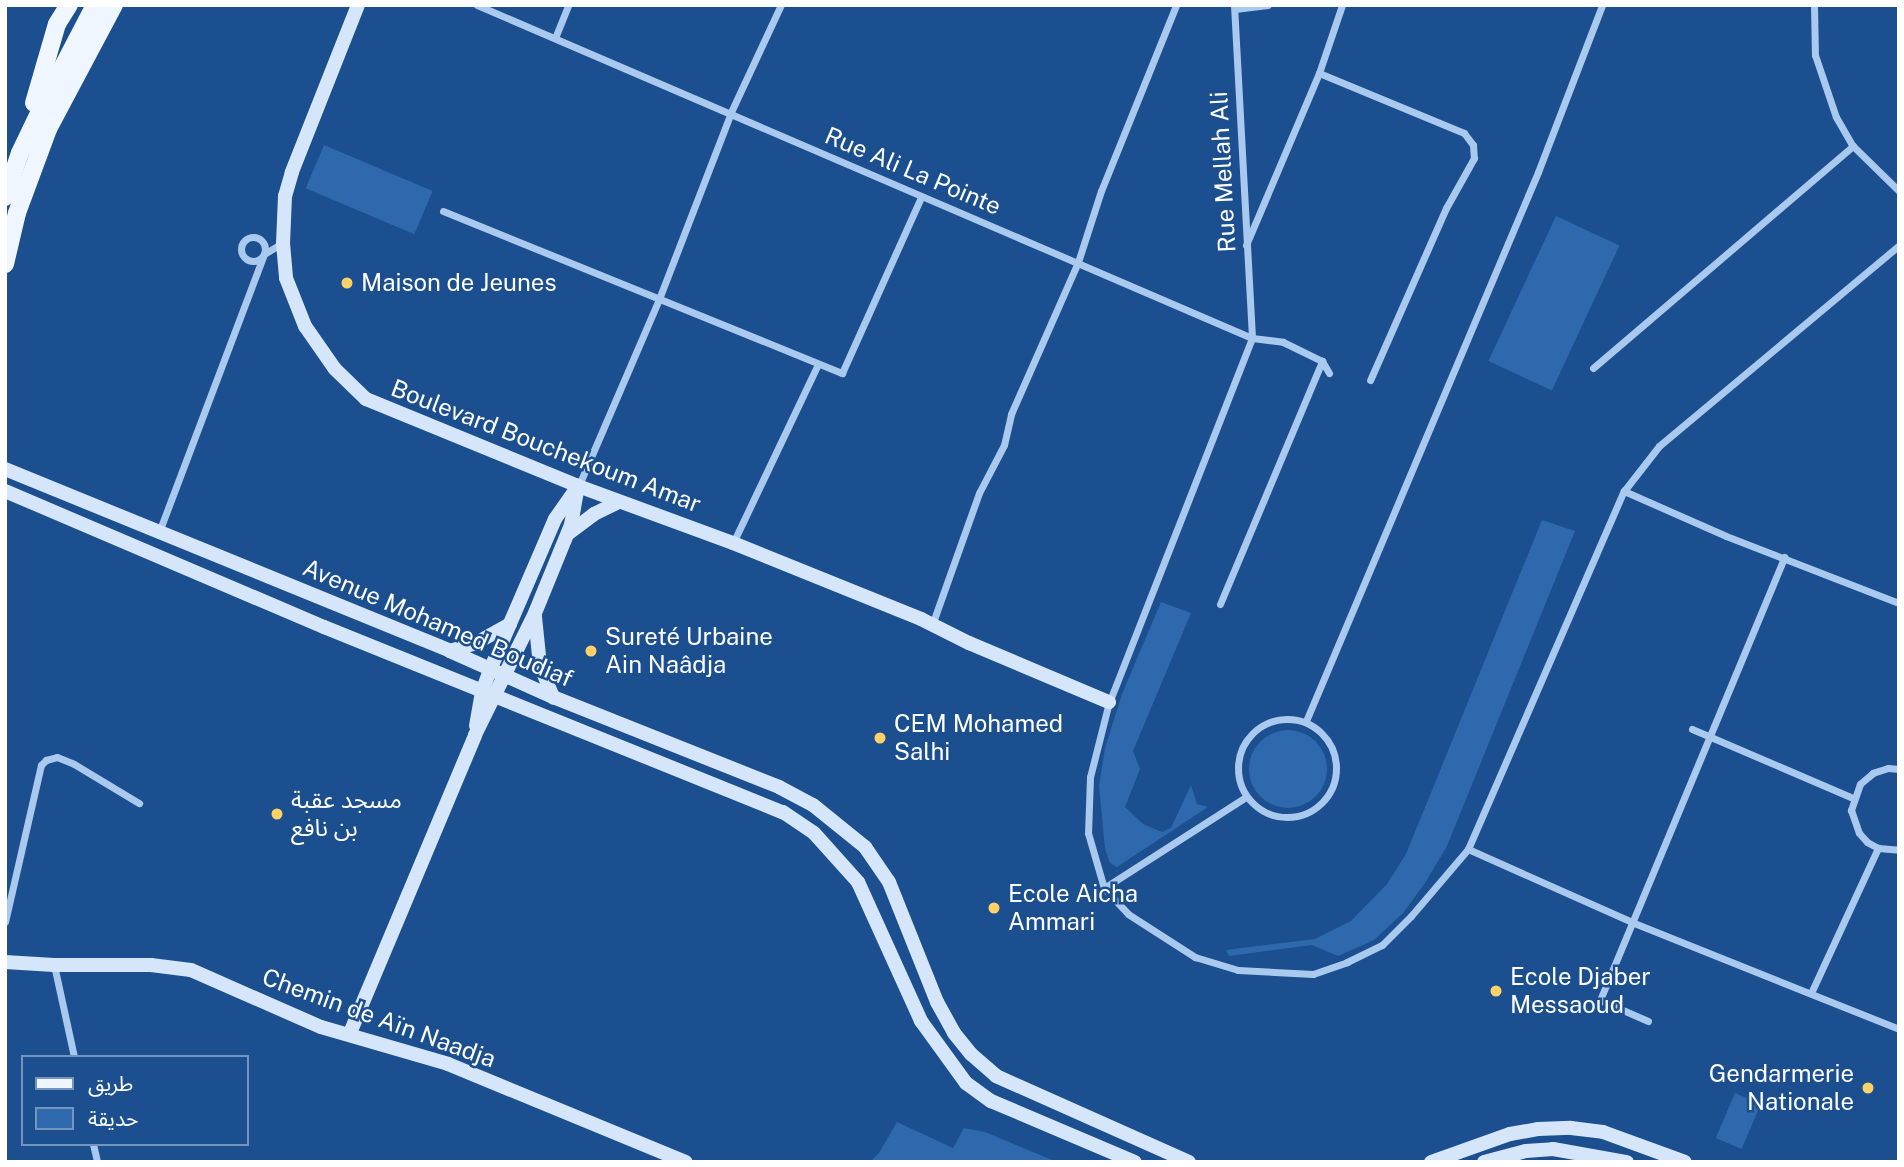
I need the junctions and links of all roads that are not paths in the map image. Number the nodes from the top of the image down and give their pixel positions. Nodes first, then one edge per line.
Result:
1 (114, 5) edge
2 (358, 5) edge
3 (477, 5) edge
4 (568, 5) edge
5 (781, 5) edge
6 (1176, 5) edge
7 (1268, 5) edge
8 (1342, 5) edge
9 (1602, 5) edge
10 (1814, 5) edge
11 (66, 7) edge
12 (1234, 7) edge
13 (92, 12) edge
14 (88, 35) junction
15 (555, 38) junction
16 (1319, 73) junction
17 (730, 112) junction
18 (1853, 146) junction
19 (1899, 191) edge
20 (6, 195) edge
21 (921, 197) junction
22 (443, 211) dead end
23 (283, 243) junction
24 (1899, 245) edge
25 (1245, 247) junction
26 (1078, 262) junction
27 (5, 264) edge
28 (659, 299) junction
29 (1252, 338) junction
30 (1322, 361) junction
31 (818, 364) junction
32 (1593, 368) dead end
33 (1329, 373) dead end
34 (1370, 380) dead end
35 (5, 469) edge
36 (578, 486) junction
37 (5, 491) edge
38 (1624, 491) junction
39 (619, 502) junction
40 (159, 532) junction
41 (568, 533) junction
42 (733, 542) junction
43 (1784, 557) junction
44 (1899, 603) edge
45 (1220, 604) dead end
46 (535, 613) junction
47 (512, 624) junction
48 (932, 625) junction
49 (450, 651) junction
50 (490, 670) junction
51 (507, 676) junction
52 (482, 692) junction
53 (553, 697) junction
54 (496, 698) junction
55 (1109, 702) junction
56 (1306, 721) junction
57 (1692, 729) dead end
58 (475, 735) junction
59 (1710, 739) junction
60 (1899, 769) edge
61 (1246, 797) junction
62 (1853, 798) junction
63 (139, 803) dead end
64 (1878, 848) junction
65 (1468, 849) junction
66 (1899, 850) edge
67 (1104, 888) junction
68 (5, 922) edge
69 (1634, 923) junction
70 (5, 962) edge
71 (54, 965) junction
72 (1811, 993) junction
73 (1648, 1021) dead end
74 (1899, 1028) edge
75 (350, 1033) junction
76 (74, 1055) edge
77 (686, 1162) edge
78 (1135, 1162) edge
79 (1189, 1162) edge
80 (1431, 1162) edge
81 (1484, 1162) edge
82 (1627, 1162) edge
83 (1685, 1162) edge

1 - 14 main road
2 - 23 main road, Boulevard Bouchekoum Amar
3 - 15 street, Rue Ali La Pointe
4 - 15 street
5 - 17 street
6 - 26 street
7 - 12 street
8 - 16 street
9 - 56 street
10 - 18 street
11 - 13 main road
11 - 14 main road
11 - 20 main road
12 - 25 street, Rue Mellah Ali
13 - 14 main road
14 - 20 main road
14 - 27 main road
15 - 17 street, Rue Ali La Pointe
16 - 25 street
16 - 34 street
17 - 21 street, Rue Ali La Pointe
17 - 28 street
18 - 19 street
18 - 32 street
21 - 26 street, Rue Ali La Pointe
21 - 31 street
22 - 28 street
23 - 36 main road, Boulevard Bouchekoum Amar
23 - 40 street
24 - 38 street
25 - 29 street, Rue Mellah Ali
26 - 29 street, Rue Ali La Pointe
26 - 48 street
28 - 31 street
28 - 36 street
29 - 30 street, Rue Ali La Pointe
29 - 55 street
30 - 33 street
30 - 45 street
31 - 42 street
35 - 40 main road, Avenue Mohamed Boudiaf
36 - 39 main road, Boulevard Bouchekoum Amar
36 - 41 main road
36 - 47 main road
37 - 52 main road, Avenue Mohamed Boudiaf
38 - 43 street
38 - 65 street
39 - 41 main road
39 - 42 main road, Boulevard Bouchekoum Amar
40 - 49 main road, Avenue Mohamed Boudiaf
41 - 46 main road
42 - 48 main road, Boulevard Bouchekoum Amar
43 - 44 street
43 - 59 street
46 - 51 main road
46 - 53 main road
47 - 49 main road
47 - 50 main road
48 - 55 main road, Boulevard Bouchekoum Amar
49 - 50 main road, Avenue Mohamed Boudiaf
50 - 51 main road, Avenue Mohamed Boudiaf
50 - 52 main road
51 - 53 main road, Avenue Mohamed Boudiaf
51 - 54 main road
52 - 54 main road, Avenue Mohamed Boudiaf
52 - 58 main road
53 - 79 main road, Avenue Mohamed Boudiaf
54 - 58 main road
54 - 78 main road, Avenue Mohamed Boudiaf
55 - 67 street
56 - 61 street
56 - 61 street
57 - 59 street
58 - 75 main road
59 - 62 street
59 - 69 street
60 - 62 street
61 - 67 street
62 - 64 street
63 - 68 street
64 - 66 street
64 - 72 street
65 - 67 street
65 - 69 street
69 - 72 street
69 - 73 street
70 - 71 main road, Chemin de Aïn Naadja
71 - 75 main road, Chemin de Aïn Naadja
71 - 76 street
72 - 74 street
75 - 77 main road, Chemin de Aïn Naadja
80 - 83 main road
81 - 82 main road

